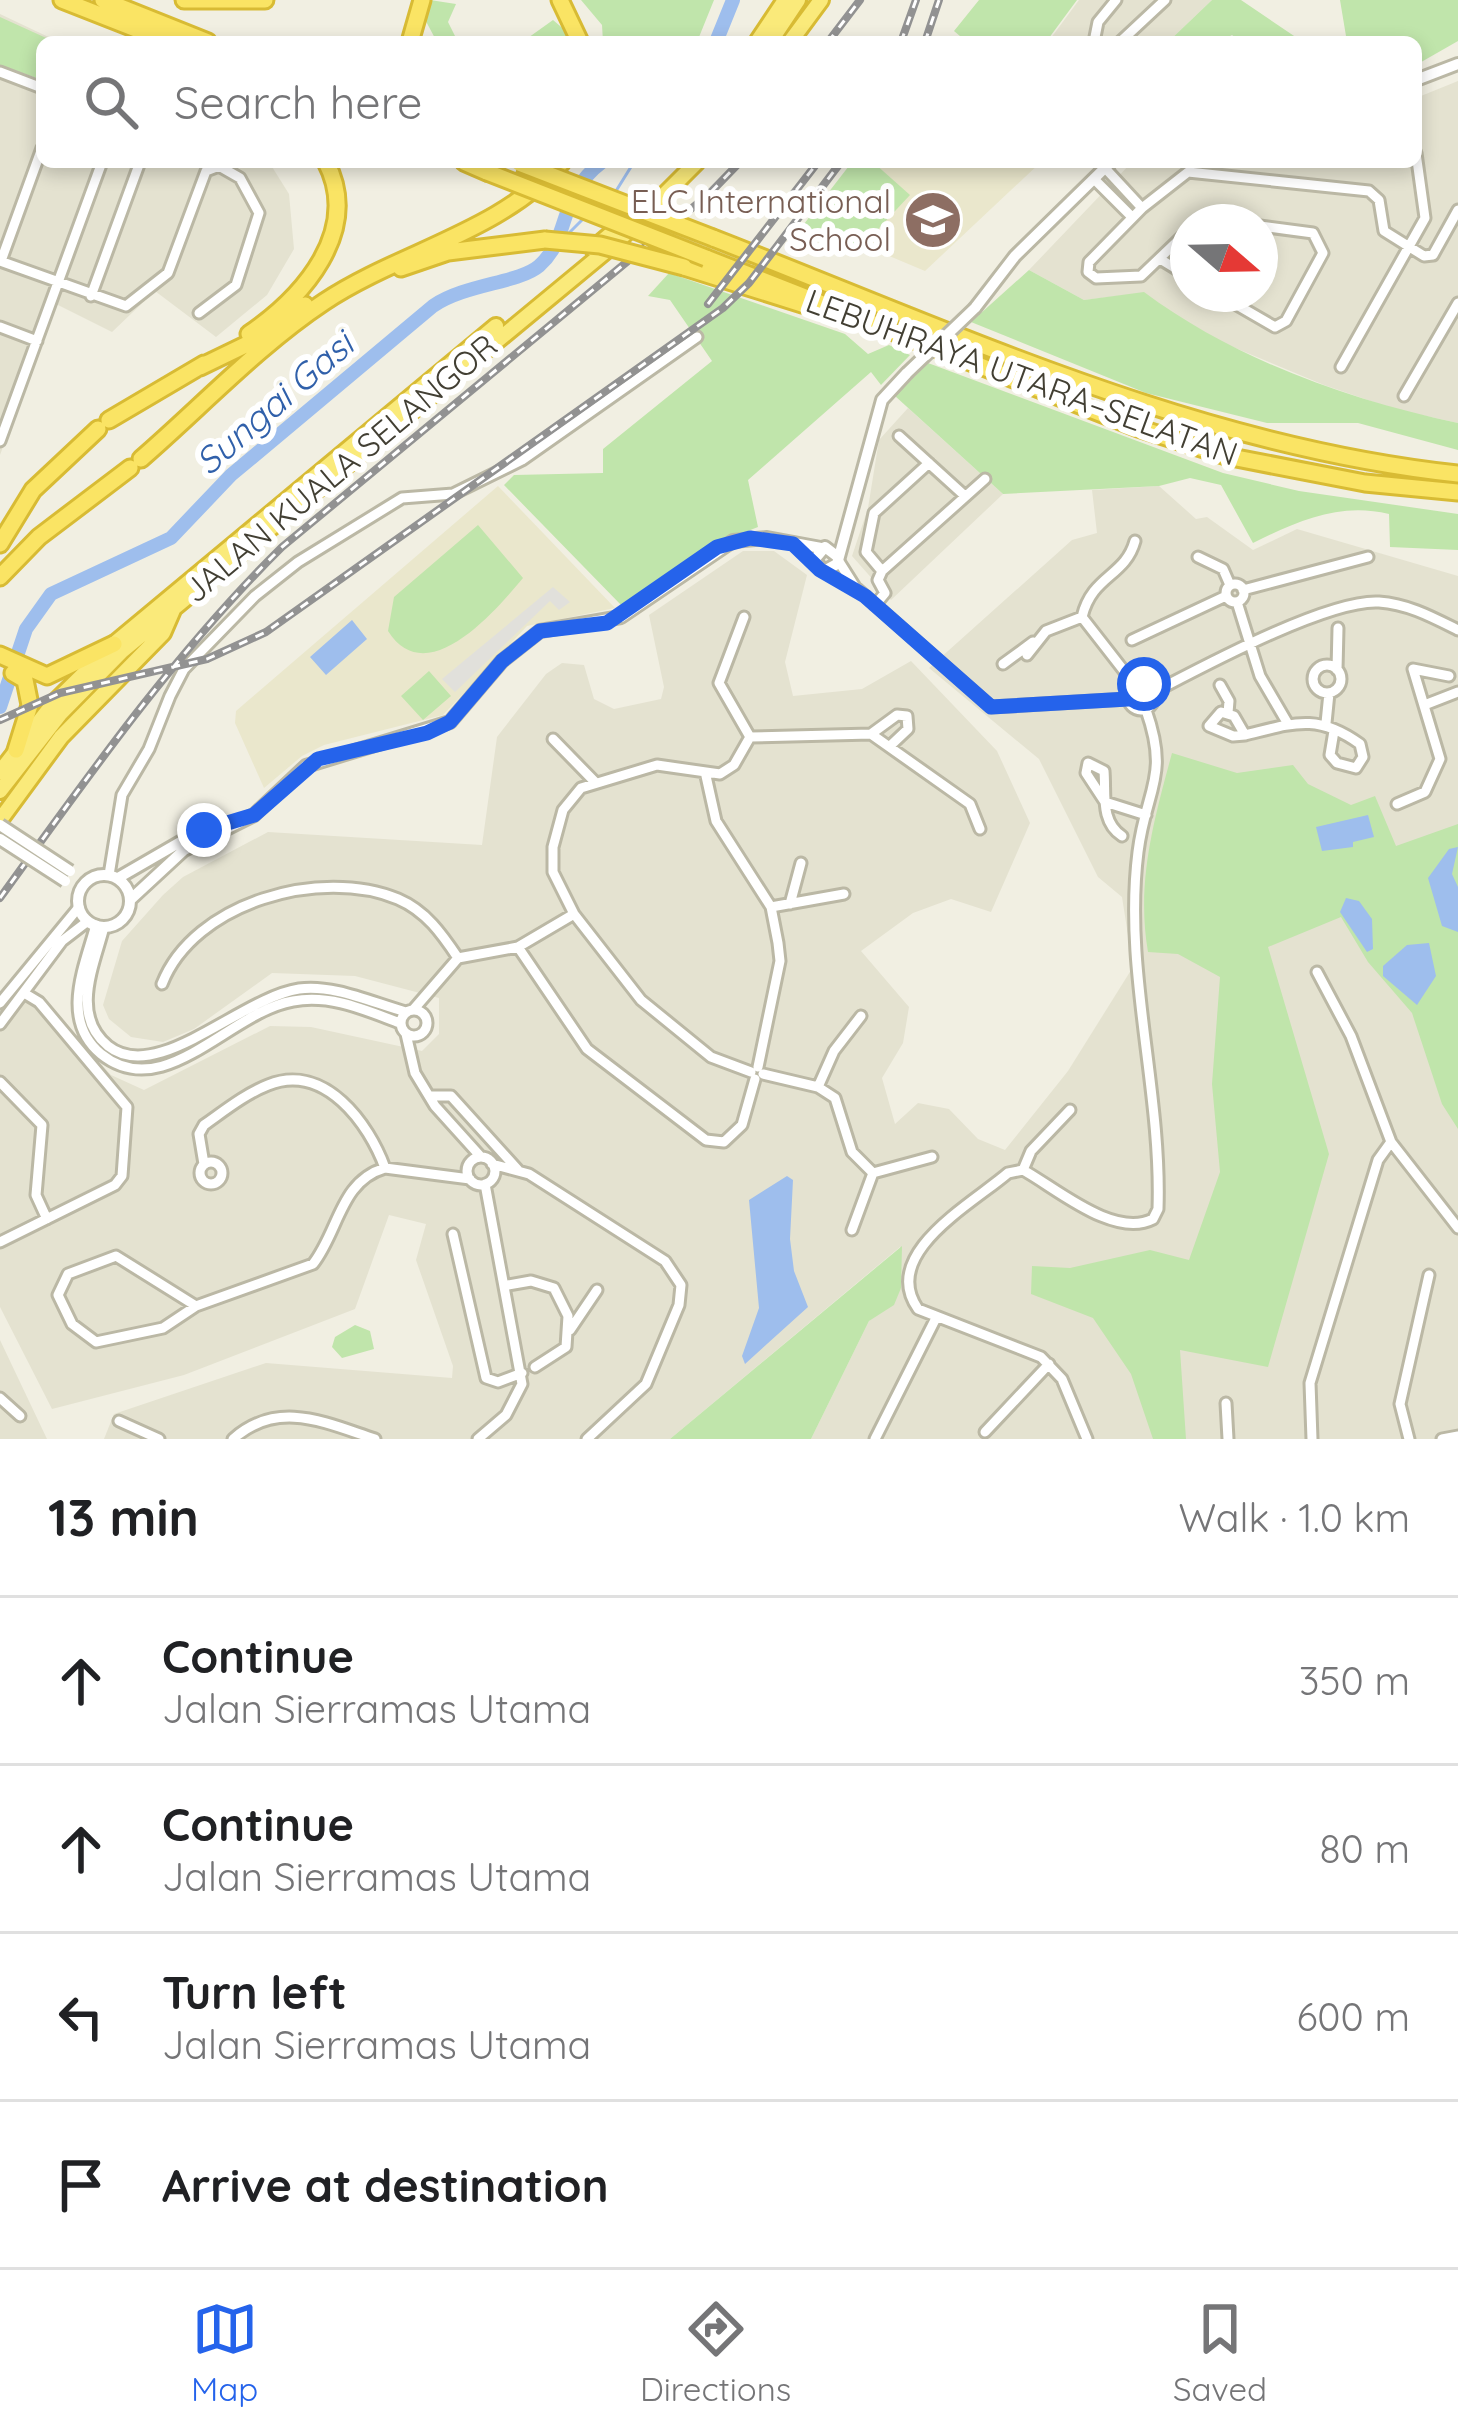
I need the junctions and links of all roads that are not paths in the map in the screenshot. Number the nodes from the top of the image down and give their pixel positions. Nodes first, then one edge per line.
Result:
1 (62, 0) edge
2 (103, 0) edge
3 (184, 0) edge
4 (265, 0) edge
5 (422, 0) edge
6 (560, 0) edge
7 (570, 0) edge
8 (773, 0) edge
9 (785, 0) edge
10 (798, 0) edge
11 (821, 0) edge
12 (1116, 0) edge
13 (1165, 0) edge
14 (117, 21) junction
15 (130, 36) edge
16 (154, 36) edge
17 (193, 36) edge
18 (412, 36) edge
19 (577, 36) edge
20 (586, 36) edge
21 (758, 36) edge
22 (760, 36) edge
23 (774, 36) edge
24 (794, 36) edge
25 (1095, 36) edge
26 (1126, 36) edge
27 (1458, 64) edge
28 (3, 73) edge
29 (1422, 78) edge
30 (36, 86) edge
31 (0, 89) edge
32 (36, 164) edge
33 (100, 168) edge
34 (138, 168) edge
35 (214, 168) edge
36 (222, 168) edge
37 (328, 168) edge
38 (478, 168) edge
39 (533, 168) edge
40 (542, 168) edge
41 (544, 168) edge
42 (556, 168) edge
43 (680, 168) edge
44 (692, 168) edge
45 (1105, 168) edge
46 (1110, 168) edge
47 (1419, 168) edge
48 (1094, 179) junction
49 (567, 182) junction
50 (1142, 208) junction
51 (1458, 210) edge
52 (1132, 217) junction
53 (1278, 228) edge
54 (1409, 247) junction
55 (1170, 249) edge
56 (1160, 259) junction
57 (0, 261) edge
58 (1170, 265) edge
59 (58, 282) junction
60 (91, 296) junction
61 (1458, 303) edge
62 (829, 306) junction
63 (1249, 312) edge
64 (200, 314) dead end
65 (0, 327) edge
66 (288, 332) junction
67 (698, 337) dead end
68 (37, 341) junction
69 (200, 367) junction
70 (1341, 367) dead end
71 (0, 393) edge
72 (1404, 396) dead end
73 (16, 399) junction
74 (899, 436) dead end
75 (0, 441) edge
76 (928, 463) junction
77 (1458, 474) edge
78 (985, 479) dead end
79 (1458, 492) edge
80 (964, 496) junction
81 (1136, 541) dead end
82 (1, 542) edge
83 (793, 544) junction
84 (831, 553) junction
85 (1198, 556) dead end
86 (1368, 557) dead end
87 (814, 560) junction
88 (828, 571) junction
89 (882, 571) junction
90 (1, 576) edge
91 (1243, 590) junction
92 (1228, 591) junction
93 (865, 596) junction
94 (1237, 602) junction
95 (175, 605) junction
96 (874, 605) junction
97 (744, 617) dead end
98 (1082, 617) junction
99 (1338, 628) dead end
100 (1458, 630) edge
101 (1037, 639) junction
102 (1132, 640) dead end
103 (1252, 640) junction
104 (114, 644) junction
105 (0, 655) edge
106 (1027, 656) dead end
107 (1003, 664) dead end
108 (0, 666) edge
109 (1337, 670) junction
110 (28, 676) junction
111 (1449, 676) dead end
112 (1136, 685) junction
113 (1220, 686) dead end
114 (1154, 692) junction
115 (1458, 692) edge
116 (1330, 693) junction
117 (1128, 699) junction
118 (1427, 704) junction
119 (1146, 710) junction
120 (1228, 713) junction
121 (1288, 724) junction
122 (872, 734) junction
123 (1245, 735) junction
124 (750, 737) junction
125 (553, 739) dead end
126 (890, 746) junction
127 (16, 750) junction
128 (0, 772) edge
129 (706, 776) junction
130 (594, 782) junction
131 (0, 790) edge
132 (1397, 804) dead end
133 (1146, 815) junction
134 (0, 823) edge
135 (235, 824) junction
136 (980, 829) dead end
137 (1122, 836) dead end
138 (0, 839) edge
139 (800, 863) dead end
140 (68, 876) junction
141 (113, 877) junction
142 (92, 878) junction
143 (844, 894) dead end
144 (130, 900) junction
145 (79, 902) junction
146 (790, 904) junction
147 (771, 907) junction
148 (574, 914) junction
149 (96, 924) junction
150 (518, 947) junction
151 (458, 958) junction
152 (1317, 972) dead end
153 (162, 984) dead end
154 (24, 993) junction
155 (0, 1004) edge
156 (861, 1016) dead end
157 (410, 1019) junction
158 (0, 1024) edge
159 (422, 1034) junction
160 (413, 1056) junction
161 (757, 1073) junction
162 (0, 1082) edge
163 (818, 1087) junction
164 (429, 1096) junction
165 (1070, 1110) dead end
166 (1391, 1142) junction
167 (932, 1156) dead end
168 (204, 1164) dead end
169 (472, 1167) junction
170 (385, 1168) junction
171 (513, 1169) junction
172 (1023, 1170) junction
173 (873, 1173) junction
174 (490, 1174) junction
175 (47, 1219) junction
176 (1458, 1228) edge
177 (852, 1230) dead end
178 (453, 1234) dead end
179 (0, 1242) edge
180 (1429, 1275) dead end
181 (508, 1285) junction
182 (597, 1290) dead end
183 (196, 1306) junction
184 (937, 1318) junction
185 (568, 1330) junction
186 (1049, 1364) junction
187 (535, 1366) dead end
188 (522, 1373) junction
189 (0, 1398) edge
190 (1226, 1403) dead end
191 (20, 1416) dead end
192 (118, 1421) dead end
193 (986, 1432) dead end
194 (1458, 1436) edge
195 (159, 1439) edge
196 (233, 1439) edge
197 (375, 1439) edge
198 (478, 1439) edge
199 (587, 1439) edge
200 (875, 1439) edge
201 (1087, 1439) edge
202 (1228, 1439) edge
203 (1312, 1439) edge
204 (1409, 1439) edge
205 (1442, 1439) edge

1 - 14 highway
2 - 17 highway
3 - 4 highway
5 - 18 highway
6 - 19 highway
7 - 20 highway
8 - 21 highway
9 - 22 highway
10 - 23 highway
11 - 24 highway
12 - 25 street
13 - 26 street
14 - 15 highway
14 - 16 highway
27 - 29 street
28 - 30 street
28 - 31 street
32 - 57 street
33 - 59 street
34 - 60 street
35 - 60 street
36 - 64 street
37 - 69 highway
38 - 62 highway, LEBUHRAYA UTARA–SELATAN, bridge
39 - 49 highway, LEBUHRAYA UTARA–SELATAN, bridge
40 - 49 highway, bridge
41 - 69 highway
42 - 66 highway
43 - 104 highway, JALAN KUALA SELANGOR
44 - 95 highway, JALAN KUALA SELANGOR
45 - 48 street
46 - 50 street
47 - 54 street
48 - 52 street
48 - 84 street, bridge
49 - 77 highway, LEBUHRAYA UTARA–SELATAN, bridge
50 - 52 street
50 - 54 street
51 - 54 street
52 - 56 street
53 - 63 street
54 - 70 street
55 - 56 street
56 - 58 street
57 - 59 street
59 - 60 street
59 - 68 street
61 - 72 street
62 - 66 highway, bridge
62 - 79 highway, LEBUHRAYA UTARA–SELATAN
65 - 68 street
66 - 90 highway
67 - 141 street
68 - 73 street
69 - 82 highway
71 - 73 street
73 - 75 street
74 - 76 street
76 - 80 street
76 - 89 street
78 - 80 street
80 - 89 street
81 - 98 street
83 - 84 street
83 - 87 street
83 - 135 street
84 - 87 street
84 - 88 street
84 - 93 street
85 - 92 street
86 - 91 street
87 - 88 street
88 - 93 street
89 - 96 street
91 - 92 street
91 - 94 street
92 - 94 street
92 - 102 street
93 - 96 street
94 - 103 street
95 - 131 highway, JALAN KUALA SELANGOR
95 - 134 highway
96 - 117 street
97 - 124 street
98 - 101 street
98 - 112 street
99 - 109 street
100 - 103 street
101 - 106 street
101 - 107 street
103 - 114 street
103 - 121 street
104 - 110 highway
104 - 127 highway, JALAN KUALA SELANGOR
105 - 110 highway
108 - 110 highway
109 - 116 street
109 - 116 street
110 - 127 highway
111 - 118 street
112 - 114 street
112 - 117 street
113 - 120 street
114 - 119 street
115 - 118 street
116 - 121 street
117 - 119 street
118 - 132 street
119 - 133 street
120 - 123 street
120 - 123 street
121 - 123 street
122 - 124 street
122 - 126 street
122 - 126 street
124 - 129 street
125 - 130 street
126 - 136 street
127 - 128 highway, JALAN KUALA SELANGOR
129 - 130 street
129 - 147 street
130 - 148 street
133 - 137 street
133 - 172 street
134 - 140 street, bridge
135 - 141 street
135 - 144 street
138 - 140 street, bridge
139 - 146 street
140 - 142 street
140 - 145 street
141 - 142 street
141 - 144 street
142 - 145 street
143 - 146 street
144 - 149 street
145 - 149 street
145 - 155 street
146 - 147 street
147 - 161 street
148 - 150 street
148 - 161 street
149 - 154 street
149 - 157 street
150 - 151 street
150 - 161 street
151 - 153 street
151 - 157 street
152 - 166 street
154 - 158 street
154 - 175 street
156 - 163 street
157 - 159 street
157 - 159 street
157 - 160 street
159 - 160 street
160 - 164 street
161 - 163 street
162 - 175 street
163 - 173 street
164 - 169 street
164 - 171 street
165 - 172 street
166 - 176 street
166 - 203 street
167 - 173 street
168 - 170 street
169 - 170 street
169 - 174 street
169 - 174 street
170 - 183 street
171 - 174 street
171 - 199 street
172 - 184 street
173 - 177 street
174 - 181 street
175 - 179 street
178 - 188 street
180 - 204 street
181 - 185 street
181 - 188 street
182 - 185 street
183 - 183 street
184 - 186 street
184 - 200 street
185 - 187 street
186 - 193 street
186 - 201 street
188 - 198 street
189 - 191 street
190 - 202 street
192 - 195 street
194 - 205 street
196 - 197 street

